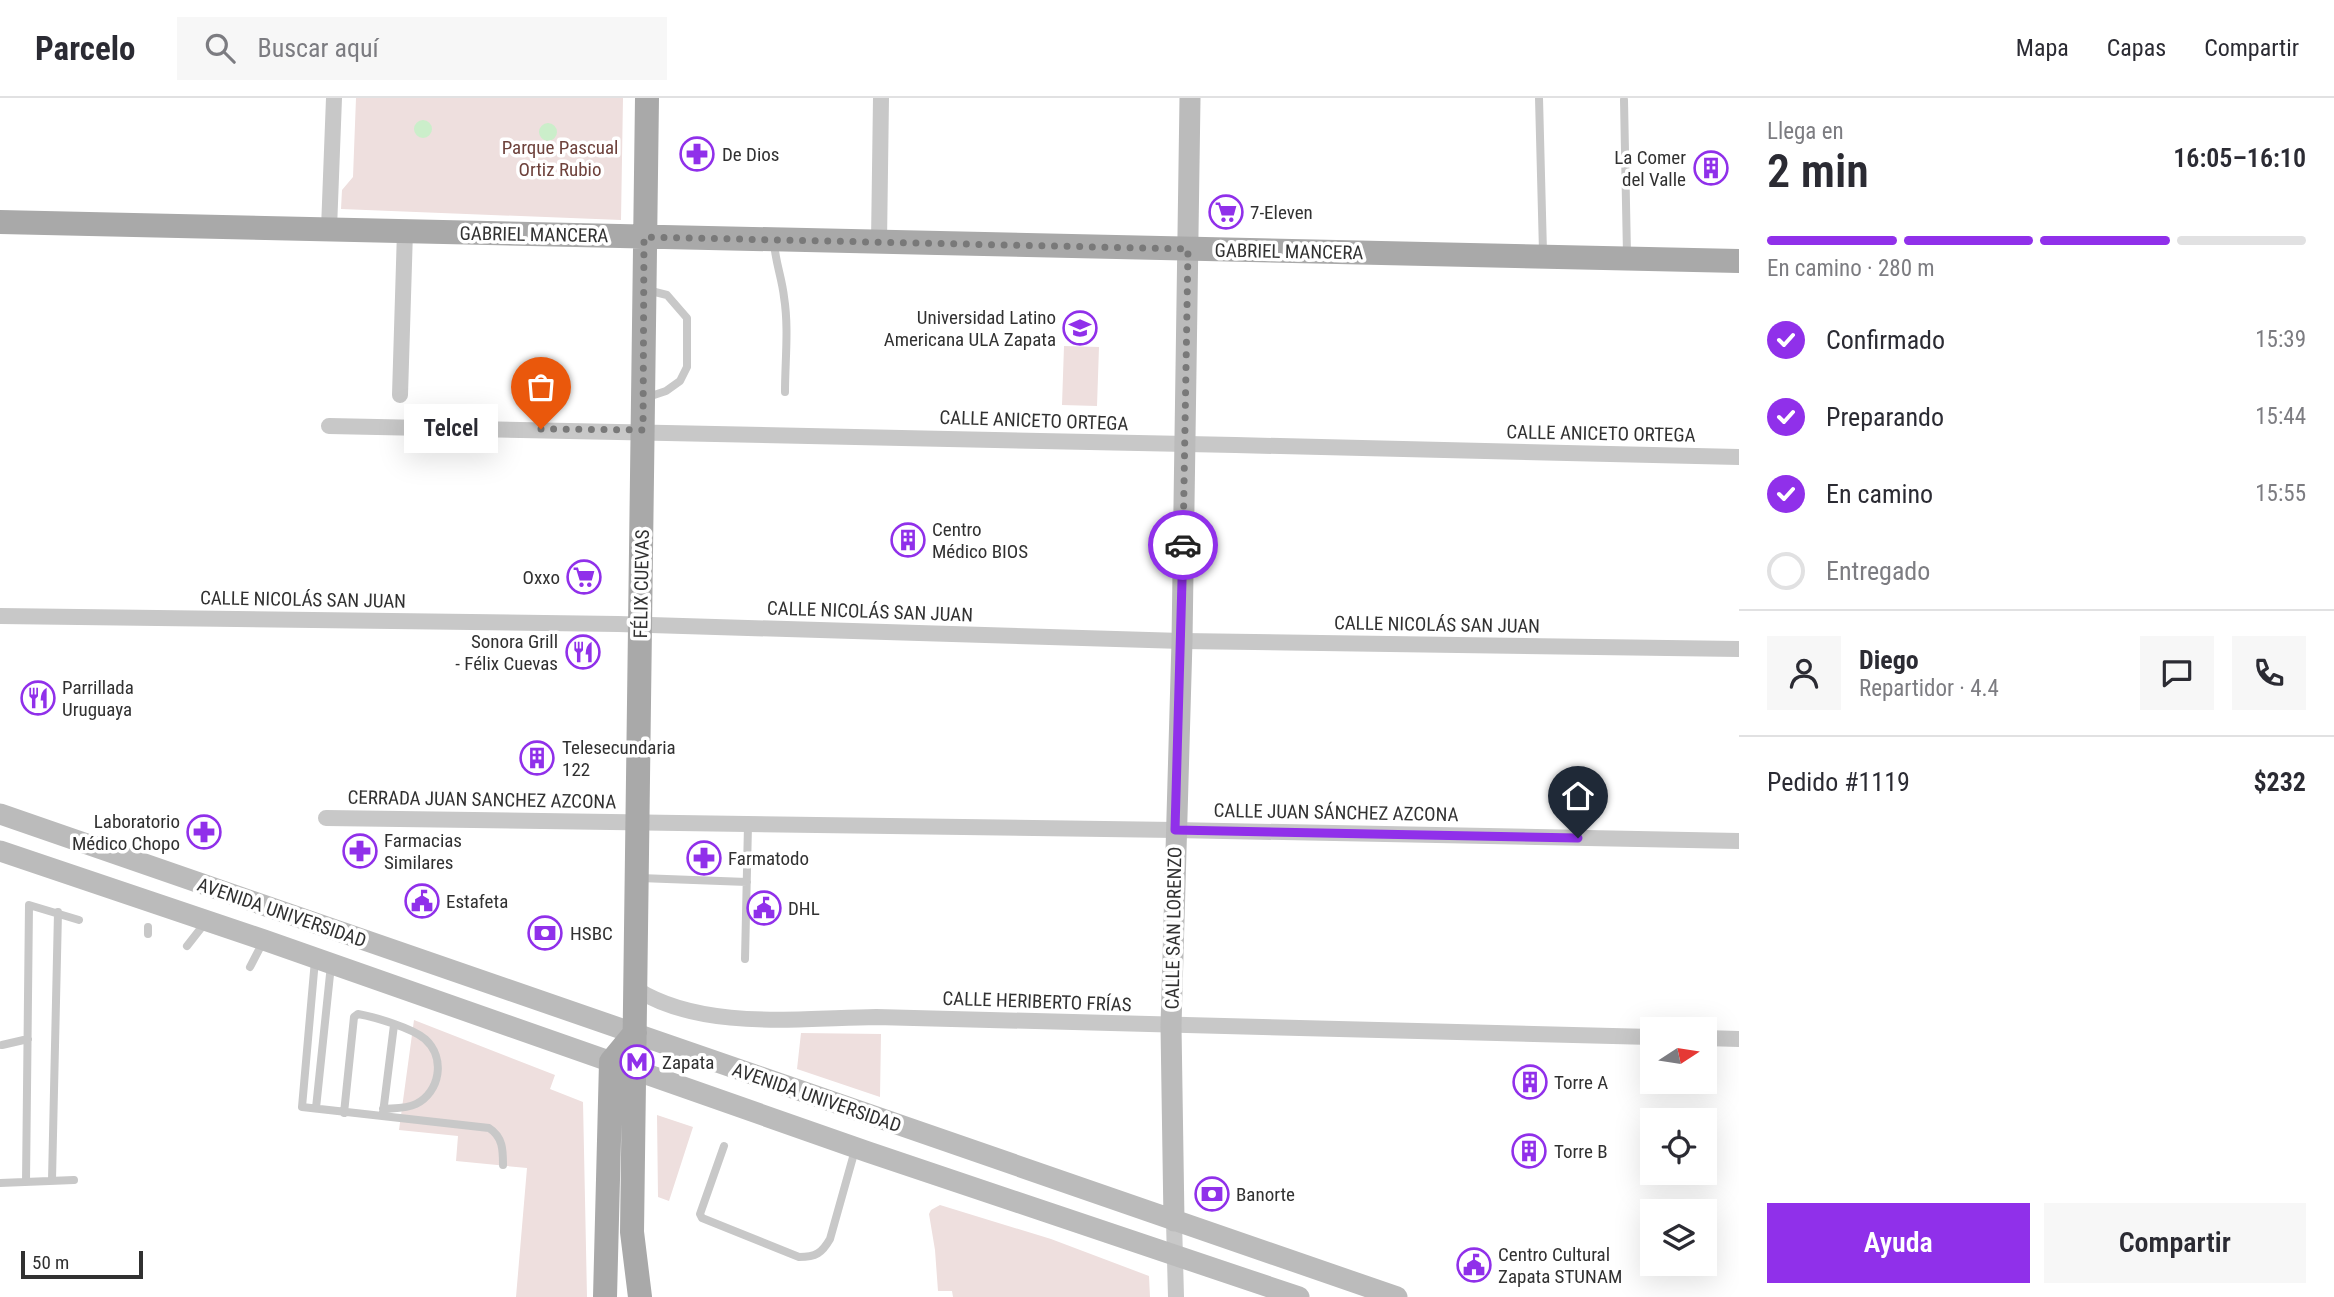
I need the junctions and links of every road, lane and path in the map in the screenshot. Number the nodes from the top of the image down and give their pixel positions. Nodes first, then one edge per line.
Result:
1 (334, 98) edge
2 (647, 98) edge
3 (881, 98) edge
4 (1190, 98) edge
5 (1539, 98) edge
6 (1624, 100) dead end
7 (0, 222) edge
8 (329, 229) junction
9 (405, 231) junction
10 (644, 237) junction
11 (774, 239) junction
12 (878, 242) junction
13 (1188, 249) junction
14 (1543, 257) junction
15 (1628, 258) junction
16 (1739, 261) edge
17 (644, 289) junction
18 (785, 392) dead end
19 (400, 395) dead end
20 (643, 398) junction
21 (328, 426) dead end
22 (643, 430) junction
23 (1185, 446) junction
24 (1739, 457) edge
25 (0, 616) edge
26 (640, 625) junction
27 (1182, 641) junction
28 (1739, 649) edge
29 (0, 814) edge
30 (326, 818) dead end
31 (638, 822) junction
32 (748, 825) junction
33 (1175, 830) junction
34 (1739, 841) edge
35 (0, 851) edge
36 (637, 878) junction
37 (747, 882) junction
38 (58, 912) junction
39 (79, 920) dead end
40 (207, 920) junction
41 (264, 940) junction
42 (187, 946) dead end
43 (745, 959) dead end
44 (323, 960) junction
45 (250, 967) dead end
46 (636, 989) junction
47 (394, 1026) junction
48 (1171, 1026) junction
49 (635, 1033) junction
50 (1640, 1037) edge
51 (1717, 1038) edge
52 (1739, 1039) edge
53 (29, 1040) junction
54 (2, 1045) edge
55 (607, 1060) junction
56 (635, 1071) junction
57 (316, 1108) junction
58 (344, 1113) junction
59 (383, 1113) junction
60 (724, 1146) dead end
61 (856, 1147) junction
62 (503, 1165) dead end
63 (52, 1180) junction
64 (74, 1180) dead end
65 (26, 1182) junction
66 (0, 1183) edge
67 (1174, 1221) junction
68 (632, 1232) junction
69 (1174, 1254) junction
70 (597, 1297) edge
71 (605, 1297) edge
72 (625, 1297) edge
73 (640, 1297) edge
74 (1176, 1297) edge
75 (1299, 1297) edge
76 (1397, 1297) edge

1 - 8 street
2 - 10 main road, FÉLIX CUEVAS
3 - 12 street
4 - 13 main road, CALLE SAN LORENZO
5 - 14 lane
6 - 15 lane
7 - 8 main road, GABRIEL MANCERA
8 - 9 main road, GABRIEL MANCERA
9 - 10 main road, GABRIEL MANCERA
9 - 19 street
10 - 11 main road, GABRIEL MANCERA
10 - 17 main road, FÉLIX CUEVAS
11 - 12 main road, GABRIEL MANCERA
11 - 18 lane
12 - 13 main road, GABRIEL MANCERA
13 - 14 main road, GABRIEL MANCERA
13 - 23 main road, CALLE SAN LORENZO
14 - 15 main road, GABRIEL MANCERA
15 - 16 main road, GABRIEL MANCERA
17 - 20 main road, FÉLIX CUEVAS
17 - 20 lane
20 - 22 main road, FÉLIX CUEVAS
21 - 22 street, CALLE ANICETO ORTEGA
22 - 23 street, CALLE ANICETO ORTEGA
22 - 26 main road, FÉLIX CUEVAS
23 - 24 street, CALLE ANICETO ORTEGA
23 - 27 main road, CALLE SAN LORENZO
25 - 26 street, CALLE NICOLÁS SAN JUAN
26 - 27 street, CALLE NICOLÁS SAN JUAN
26 - 31 main road, FÉLIX CUEVAS
27 - 28 street, CALLE NICOLÁS SAN JUAN
27 - 33 main road, CALLE SAN LORENZO
29 - 49 main road, AVENIDA UNIVERSIDAD
30 - 31 street, CERRADA JUAN SANCHEZ AZCONA
31 - 32 street, CALLE JUAN SÁNCHEZ AZCONA
31 - 36 main road, FÉLIX CUEVAS
32 - 33 street, CALLE JUAN SÁNCHEZ AZCONA
32 - 37 lane
33 - 34 street, CALLE JUAN SÁNCHEZ AZCONA
33 - 48 main road, CALLE SAN LORENZO
35 - 40 main road, AVENIDA UNIVERSIDAD
36 - 37 lane
36 - 46 main road, FÉLIX CUEVAS
37 - 43 lane
38 - 39 lane
38 - 53 lane
38 - 63 lane
40 - 41 main road, AVENIDA UNIVERSIDAD
40 - 42 lane
41 - 44 main road, AVENIDA UNIVERSIDAD
41 - 45 lane
44 - 55 main road, AVENIDA UNIVERSIDAD
44 - 57 lane
44 - 57 lane
46 - 48 street, CALLE HERIBERTO FRÍAS
46 - 49 main road, FÉLIX CUEVAS
47 - 58 lane
47 - 59 lane
47 - 59 lane
48 - 50 street, CALLE HERIBERTO FRÍAS
48 - 67 main road, CALLE SAN LORENZO
49 - 55 main road
49 - 56 main road, FÉLIX CUEVAS
49 - 67 main road, AVENIDA UNIVERSIDAD
51 - 52 street
53 - 54 lane
53 - 65 lane
55 - 56 main road, AVENIDA UNIVERSIDAD
55 - 70 lane
55 - 71 main road
56 - 61 main road, AVENIDA UNIVERSIDAD
56 - 68 main road, FÉLIX CUEVAS
57 - 58 lane
58 - 59 lane
59 - 62 lane
60 - 61 lane
61 - 69 main road, AVENIDA UNIVERSIDAD
63 - 64 lane
63 - 65 lane
65 - 66 lane
67 - 69 street, CALLE SAN LORENZO
67 - 76 main road, AVENIDA UNIVERSIDAD
68 - 72 main road
68 - 73 main road
69 - 74 street, CALLE SAN LORENZO
69 - 75 main road, AVENIDA UNIVERSIDAD

